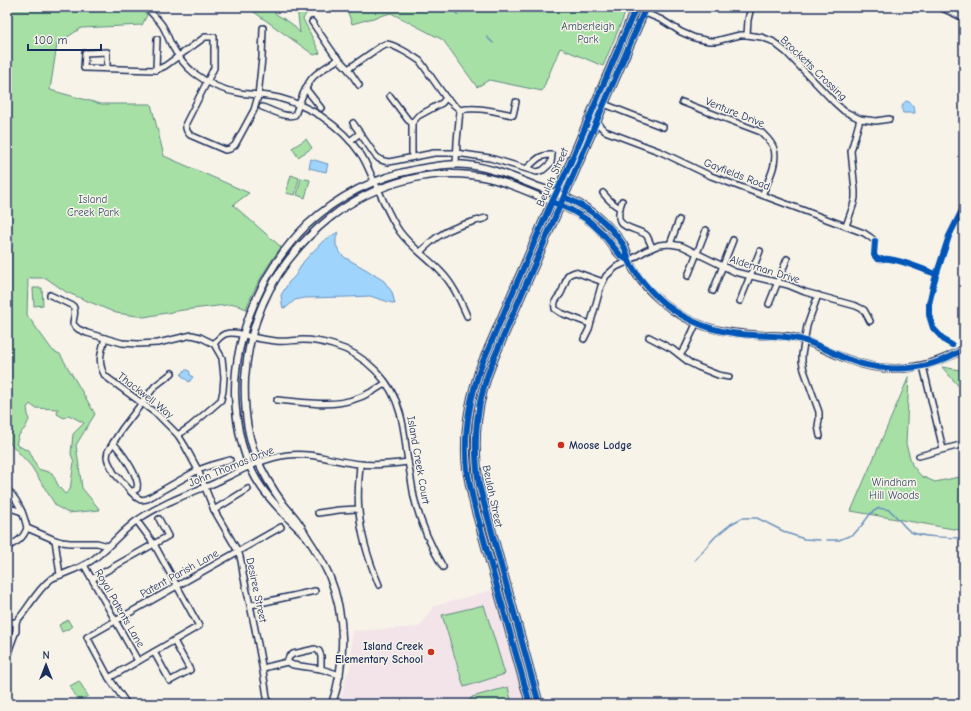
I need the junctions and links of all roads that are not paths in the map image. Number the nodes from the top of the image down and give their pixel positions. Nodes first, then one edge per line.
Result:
1 (146, 7) edge
2 (751, 7) edge
3 (940, 7) edge
4 (634, 8) edge
5 (645, 10) edge
6 (964, 18) edge
7 (312, 22) dead end
8 (263, 28) dead end
9 (747, 35) junction
10 (157, 39) dead end
11 (179, 56) junction
12 (339, 59) junction
13 (107, 69) junction
14 (348, 69) junction
15 (156, 70) junction
16 (206, 81) junction
17 (359, 85) dead end
18 (306, 89) junction
19 (258, 96) junction
20 (390, 96) dead end
21 (446, 98) junction
22 (516, 102) dead end
23 (682, 102) dead end
24 (604, 104) junction
25 (299, 105) junction
26 (262, 106) dead end
27 (321, 108) dead end
28 (460, 110) junction
29 (860, 119) junction
30 (889, 119) dead end
31 (597, 120) junction
32 (353, 123) dead end
33 (412, 123) junction
34 (663, 127) dead end
35 (360, 133) junction
36 (350, 141) junction
37 (456, 153) junction
38 (412, 157) junction
39 (456, 164) junction
40 (527, 168) junction
41 (374, 181) junction
42 (378, 189) junction
43 (603, 193) dead end
44 (556, 194) junction
45 (762, 195) junction
46 (564, 197) junction
47 (552, 201) junction
48 (622, 201) dead end
49 (560, 205) junction
50 (620, 208) junction
51 (486, 218) dead end
52 (679, 220) dead end
53 (846, 226) junction
54 (706, 230) dead end
55 (733, 240) dead end
56 (875, 241) dead end
57 (670, 244) junction
58 (652, 247) junction
59 (760, 250) dead end
60 (420, 252) junction
61 (697, 253) junction
62 (787, 259) dead end
63 (629, 261) junction
64 (722, 266) junction
65 (688, 276) dead end
66 (749, 276) junction
67 (603, 282) junction
68 (778, 283) junction
69 (713, 291) dead end
70 (50, 295) dead end
71 (818, 296) junction
72 (740, 301) dead end
73 (769, 304) dead end
74 (467, 316) dead end
75 (870, 321) dead end
76 (590, 324) junction
77 (696, 324) junction
78 (244, 335) junction
79 (252, 337) junction
80 (649, 337) dead end
81 (105, 338) junction
82 (584, 339) dead end
83 (804, 341) junction
84 (214, 344) junction
85 (964, 350) edge
86 (680, 355) junction
87 (923, 366) junction
88 (172, 373) dead end
89 (729, 377) dead end
90 (386, 383) junction
91 (277, 400) dead end
92 (141, 403) junction
93 (178, 435) junction
94 (820, 436) dead end
95 (113, 443) junction
96 (964, 444) edge
97 (943, 449) junction
98 (919, 456) dead end
99 (230, 460) dead end
100 (408, 462) junction
101 (259, 463) junction
102 (360, 464) junction
103 (251, 467) junction
104 (198, 470) junction
105 (205, 487) junction
106 (7, 489) edge
107 (248, 489) dead end
108 (131, 492) junction
109 (7, 507) edge
110 (358, 509) junction
111 (214, 510) junction
112 (22, 512) junction
113 (318, 513) dead end
114 (159, 519) dead end
115 (137, 521) junction
116 (281, 527) dead end
117 (27, 528) junction
118 (307, 537) junction
119 (55, 540) junction
120 (154, 544) junction
121 (108, 546) junction
122 (7, 547) edge
123 (239, 551) junction
124 (84, 565) junction
125 (443, 567) dead end
126 (60, 575) junction
127 (92, 579) junction
128 (379, 585) dead end
129 (177, 586) junction
130 (315, 591) dead end
131 (251, 605) junction
132 (115, 621) junction
133 (16, 622) junction
134 (7, 623) edge
135 (174, 641) junction
136 (154, 652) junction
137 (7, 655) edge
138 (138, 661) junction
139 (287, 662) junction
140 (263, 668) junction
141 (321, 669) junction
142 (340, 675) junction
143 (109, 678) junction
144 (532, 680) junction
145 (524, 682) junction
146 (127, 704) edge
147 (268, 704) edge
148 (332, 704) edge
149 (530, 704) edge
150 (539, 704) edge

1 - 11 street
2 - 9 street
3 - 6 street
4 - 5 street, Brocketts Crossing
4 - 44 main road, Beulah Street
5 - 9 street, Brocketts Crossing
5 - 24 main road, Beulah Street
7 - 12 street
8 - 19 street
9 - 29 street, Brocketts Crossing
10 - 15 street
11 - 15 street
11 - 16 street
11 - 16 street
12 - 14 street
12 - 18 street
13 - 13 street
13 - 15 street
14 - 17 street
14 - 21 street
16 - 19 street
16 - 19 street
18 - 25 street
18 - 27 street
19 - 25 street
20 - 33 street
21 - 28 street
21 - 33 street
22 - 28 street
23 - 45 street, Venture Drive
24 - 31 main road, Beulah Street
24 - 34 street
25 - 26 street
25 - 36 street
28 - 37 street
29 - 30 street, Brocketts Crossing
29 - 53 street
31 - 45 street, Gayfields Road
31 - 46 main road, Beulah Street
32 - 35 street
33 - 38 street
35 - 36 street
35 - 38 street
36 - 41 street
37 - 38 street
37 - 39 street
37 - 40 street
39 - 41 street
39 - 44 street
40 - 40 street
41 - 42 street
41 - 78 street
42 - 47 street
42 - 60 street
42 - 79 street
43 - 50 street
44 - 46 street
44 - 47 main road, Beulah Street
45 - 53 street, Gayfields Road
46 - 49 main road, Beulah Street
46 - 63 street
47 - 49 street
47 - 145 main road, Beulah Street
48 - 50 street
49 - 63 street
49 - 144 main road, Beulah Street
50 - 58 street
51 - 60 street
52 - 57 street
53 - 56 street, Gayfields Road
54 - 61 street
55 - 64 street
57 - 58 street, Alderman Drive
57 - 61 street, Alderman Drive
58 - 63 street, Alderman Drive
59 - 66 street
60 - 74 street
61 - 64 street, Alderman Drive
61 - 65 street
62 - 68 street
63 - 67 street, Alderman Drive
63 - 77 street
64 - 66 street, Alderman Drive
64 - 69 street
66 - 68 street, Alderman Drive
66 - 72 street
67 - 76 street
67 - 76 street
68 - 71 street, Alderman Drive
68 - 73 street
70 - 81 street
71 - 75 street, Alderman Drive
71 - 83 street
76 - 82 street
77 - 83 street
77 - 86 street
78 - 79 street, Island Creek Court
78 - 84 street, Island Creek Court
78 - 103 street
79 - 90 street, Island Creek Court
79 - 101 street
80 - 86 street
81 - 84 street
81 - 92 street, Thackwell Way
83 - 87 street
83 - 94 street
84 - 93 street
85 - 87 street
86 - 89 street
87 - 97 street
88 - 92 street
90 - 91 street
90 - 100 street, Island Creek Court
92 - 93 street, Thackwell Way
92 - 95 street
93 - 104 street, Thackwell Way
95 - 108 street
95 - 108 street
96 - 97 street
97 - 98 street
99 - 104 street
100 - 102 street, John Thomas Drive
100 - 125 street, Island Creek Court
101 - 102 street, John Thomas Drive
101 - 103 street, John Thomas Drive
101 - 118 street
102 - 110 street
103 - 105 street, John Thomas Drive
103 - 118 street
104 - 105 street, Thackwell Way
104 - 108 street
105 - 111 street, Desiree Street
105 - 115 street, John Thomas Drive
106 - 112 street
107 - 111 street
109 - 112 street
110 - 113 street
110 - 128 street
111 - 123 street, Desiree Street
112 - 117 street
114 - 120 street
115 - 120 street
115 - 121 street, John Thomas Drive
116 - 123 street, Patent Parish Lane
117 - 119 street
117 - 122 street
118 - 142 street
119 - 121 street
119 - 126 street
120 - 127 street
120 - 129 street
121 - 124 street, John Thomas Drive
123 - 129 street, Patent Parish Lane
123 - 131 street, Desiree Street
124 - 126 street, John Thomas Drive
124 - 127 street, Royal Patents Lane
126 - 133 street, John Thomas Drive
127 - 132 street, Royal Patents Lane
129 - 132 street, Patent Parish Lane
129 - 135 street
130 - 131 street
131 - 140 street, Desiree Street
132 - 138 street, Royal Patents Lane
132 - 143 street, Patent Parish Lane
133 - 134 street
133 - 137 street
135 - 136 street
135 - 136 street
136 - 138 street
138 - 143 street
139 - 140 street
139 - 141 street
139 - 141 street
140 - 147 street, Desiree Street
141 - 142 street
142 - 148 street
143 - 146 street
144 - 145 main road
144 - 150 main road, Beulah Street
145 - 149 main road, Beulah Street

